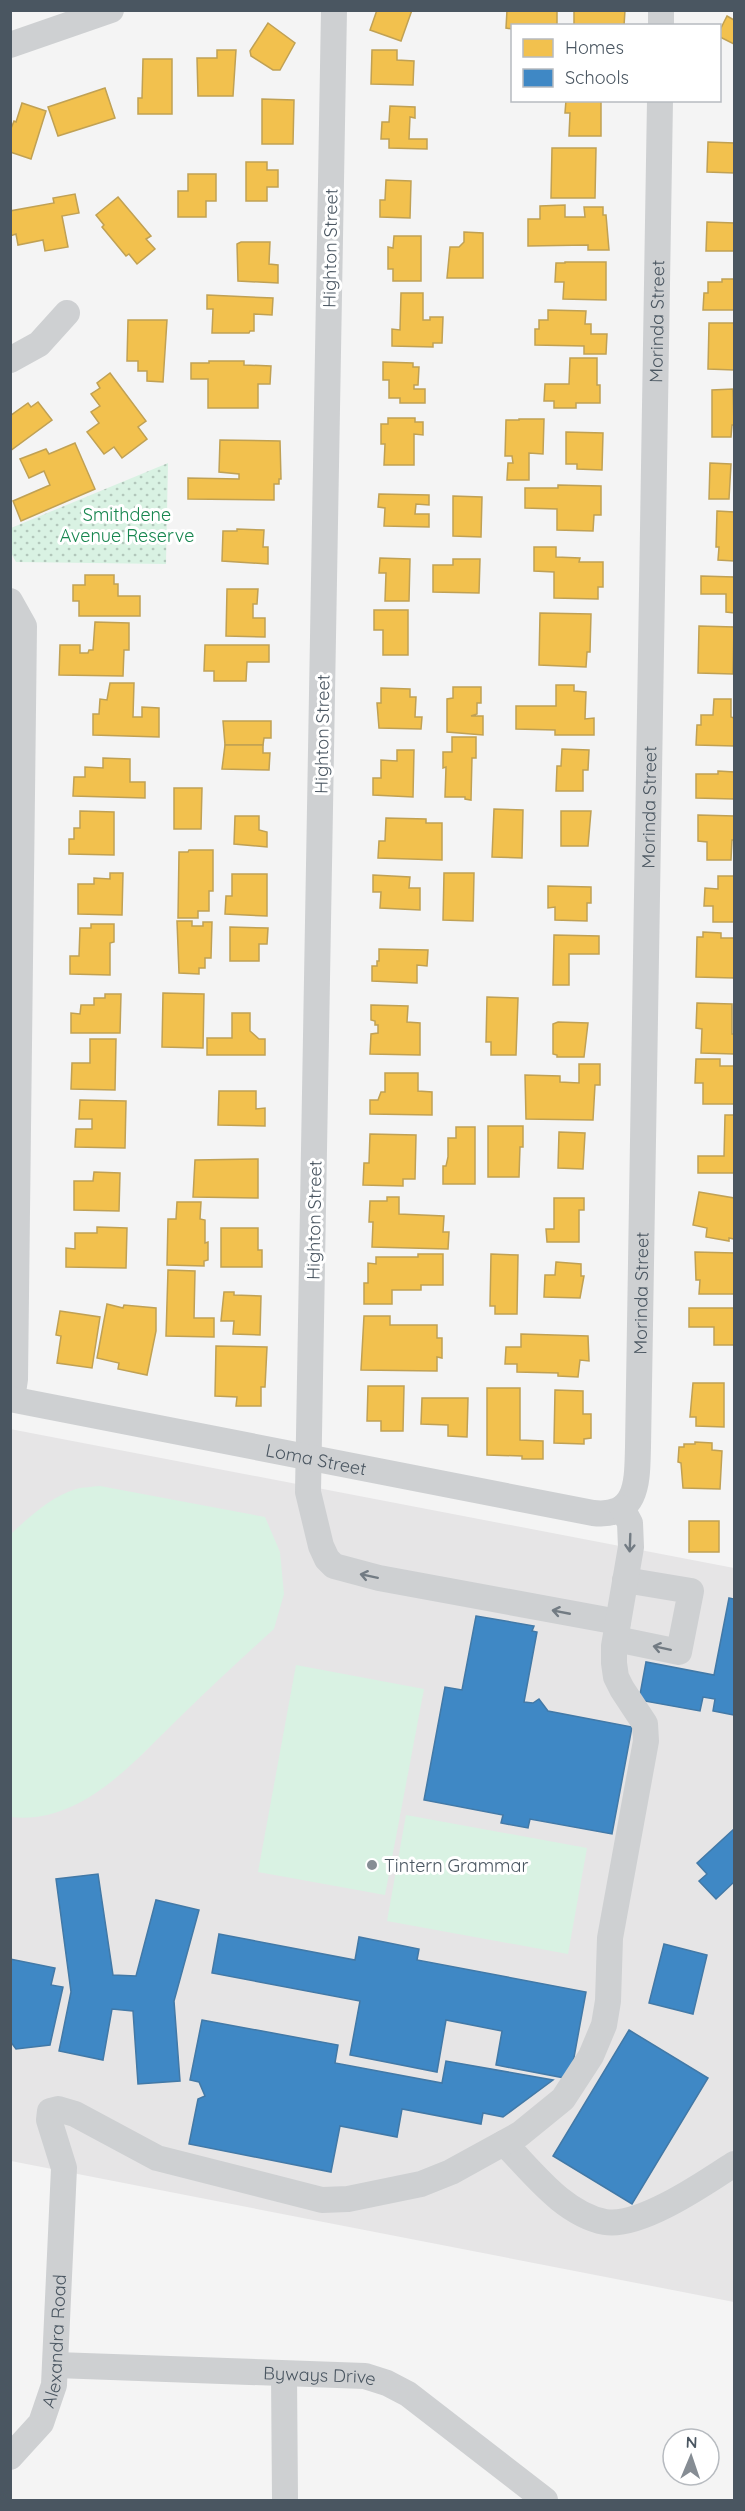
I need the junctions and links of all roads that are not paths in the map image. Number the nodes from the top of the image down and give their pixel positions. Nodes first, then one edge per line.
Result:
1 (111, 10) edge
2 (334, 10) edge
3 (10, 45) edge
4 (660, 102) edge
5 (67, 313) dead end
6 (10, 360) edge
7 (10, 601) edge
8 (17, 728) edge
9 (14, 1051) edge
10 (11, 1399) edge
11 (309, 1457) junction
12 (622, 1508) junction
13 (625, 1580) junction
14 (617, 1630) junction
15 (504, 2143) junction
16 (735, 2164) edge
17 (56, 2365) junction
18 (284, 2374) junction
19 (10, 2457) edge
20 (285, 2500) edge
21 (545, 2500) edge

1 - 3 street
2 - 11 street, Highton Street
4 - 12 street, Morinda Street
5 - 6 street
7 - 8 street
8 - 9 street
9 - 10 street
10 - 11 street, Loma Street
11 - 12 street, Loma Street
14 -> 11 street, Highton Street
12 -> 13 street
13 - 14 street
13 -> 14 street
14 - 15 street
15 - 16 street
15 - 17 street, Alexandra Road
17 - 18 street, Byways Drive
17 - 19 street, Alexandra Road
18 - 20 street
18 - 21 street, Byways Drive

